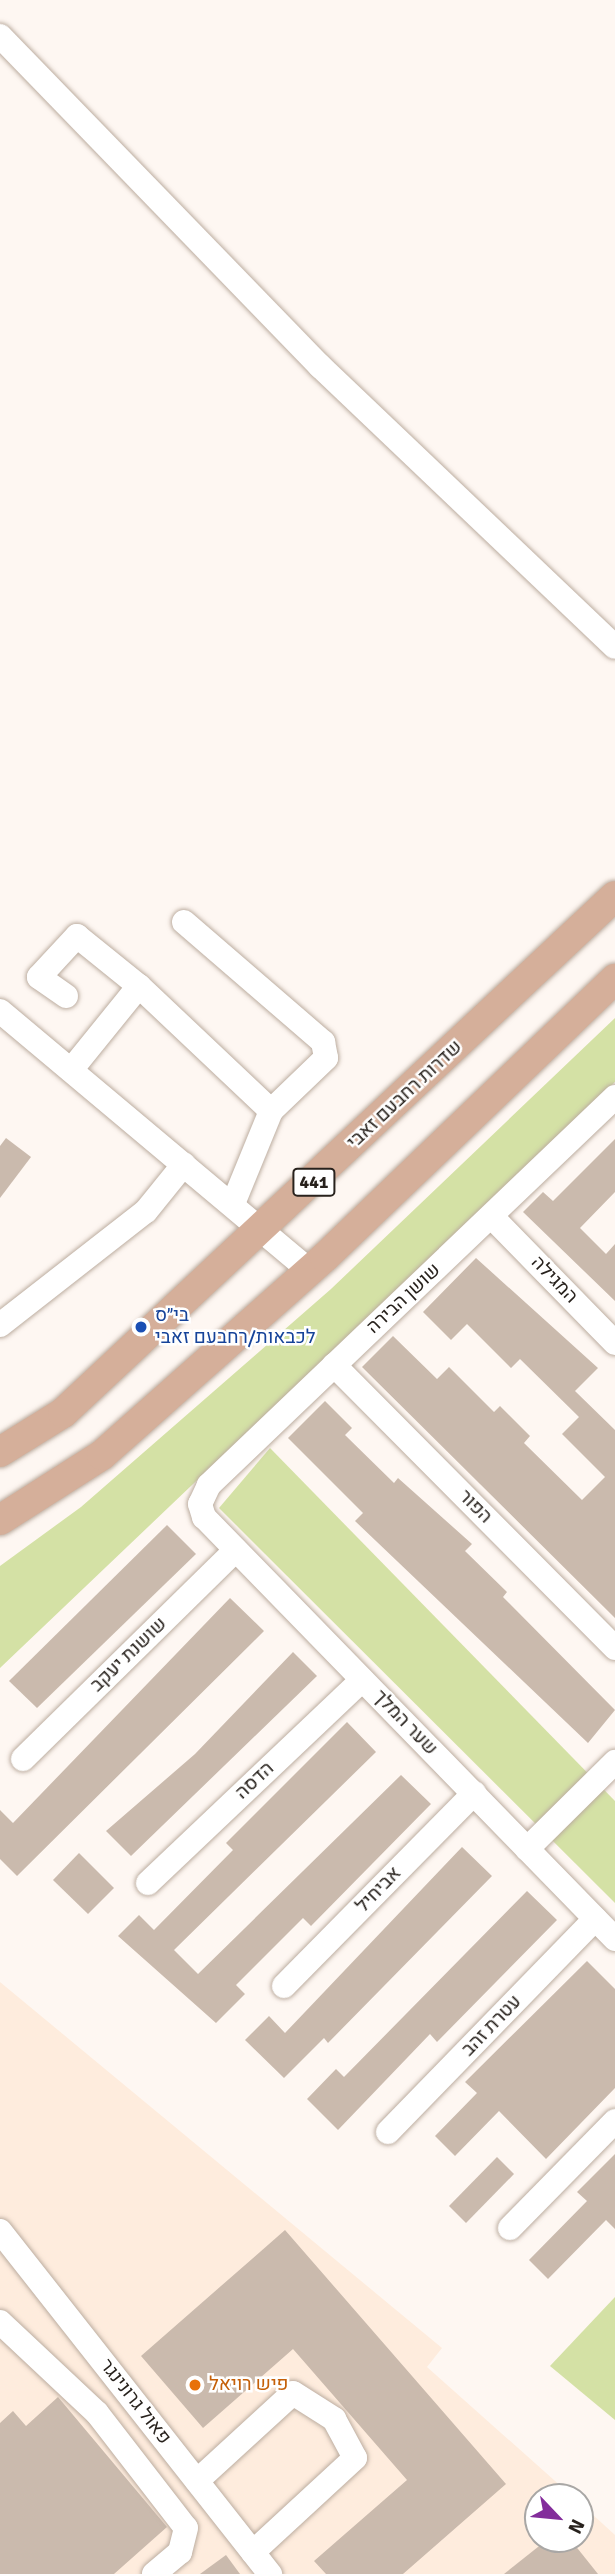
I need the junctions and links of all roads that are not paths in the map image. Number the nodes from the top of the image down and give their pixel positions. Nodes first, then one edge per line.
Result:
1 (0, 36) edge
2 (615, 647) edge
3 (615, 896) edge
4 (184, 922) dead end
5 (615, 979) edge
6 (139, 986) junction
7 (66, 996) dead end
8 (0, 1011) edge
9 (71, 1070) junction
10 (615, 1097) edge
11 (271, 1111) junction
12 (184, 1164) junction
13 (234, 1201) junction
14 (492, 1217) junction
15 (263, 1229) junction
16 (309, 1270) junction
17 (0, 1325) edge
18 (615, 1343) edge
19 (334, 1364) junction
20 (0, 1452) edge
21 (200, 1504) joint
22 (0, 1520) edge
23 (236, 1550) junction
24 (615, 1648) edge
25 (362, 1680) junction
26 (23, 1759) dead end
27 (615, 1762) edge
28 (474, 1793) junction
29 (527, 1849) junction
30 (148, 1882) dead end
31 (595, 1919) junction
32 (615, 1939) edge
33 (285, 1986) dead end
34 (615, 2121) edge
35 (388, 2132) dead end
36 (510, 2228) dead end
37 (0, 2231) edge
38 (2, 2329) edge
39 (197, 2481) junction
40 (253, 2553) junction
41 (154, 2574) edge
42 (270, 2574) edge

1 - 2 street
3 - 15 main road, שדרות רחבעם זאבי / 441
4 - 11 street
5 - 16 main road
6 - 7 street
6 - 9 street
6 - 11 street
8 - 9 street
9 - 12 street
10 - 14 street, שושן הבירה
11 - 13 street
12 - 13 street
12 - 17 street
13 - 15 street
14 - 18 street, המגילה
14 - 19 street, שושן הבירה
15 - 16 street
15 - 20 main road, שדרות רחבעם זאבי / 441
16 - 22 main road
19 - 21 street, שושן הבירה
19 - 24 street, הפור
21 - 23 street, שער המלך
23 - 25 street, שער המלך
23 - 26 street, שושנת יעקב
25 - 28 street, שער המלך
25 - 30 street, הדסה
27 - 29 street
28 - 29 street, שער המלך
28 - 33 street, אביחיל
29 - 31 street, שער המלך
31 - 32 street, שער המלך
31 - 35 street, עטרת זהב
34 - 36 street
37 - 39 street, פאול גרונינגר
38 - 41 street
39 - 40 street, פאול גרונינגר
39 - 40 street
40 - 42 street, פאול גרונינגר

